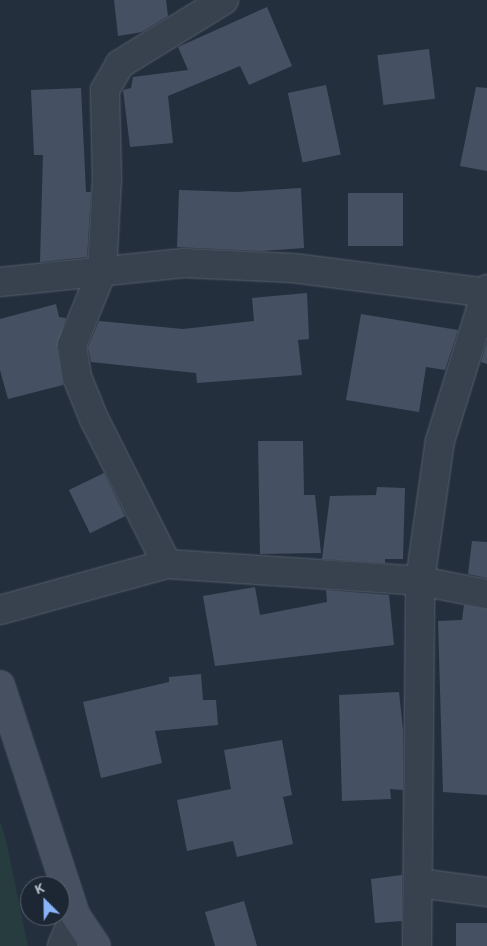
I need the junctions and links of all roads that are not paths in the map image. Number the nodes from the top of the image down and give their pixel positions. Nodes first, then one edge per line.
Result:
1 (224, 0) edge
2 (102, 272) junction
3 (0, 282) edge
4 (487, 292) edge
5 (167, 564) junction
6 (420, 581) junction
7 (487, 594) edge
8 (0, 610) edge
9 (0, 685) edge
10 (418, 883) junction
11 (487, 892) edge
12 (76, 915) junction
13 (62, 946) edge
14 (96, 946) edge
15 (417, 946) edge

1 - 2 street
2 - 3 street
2 - 4 street
2 - 5 street
4 - 6 street
5 - 6 street
5 - 8 street
6 - 7 street
6 - 10 street
9 - 12 street
10 - 11 street
10 - 15 street
12 - 13 street
12 - 14 street

